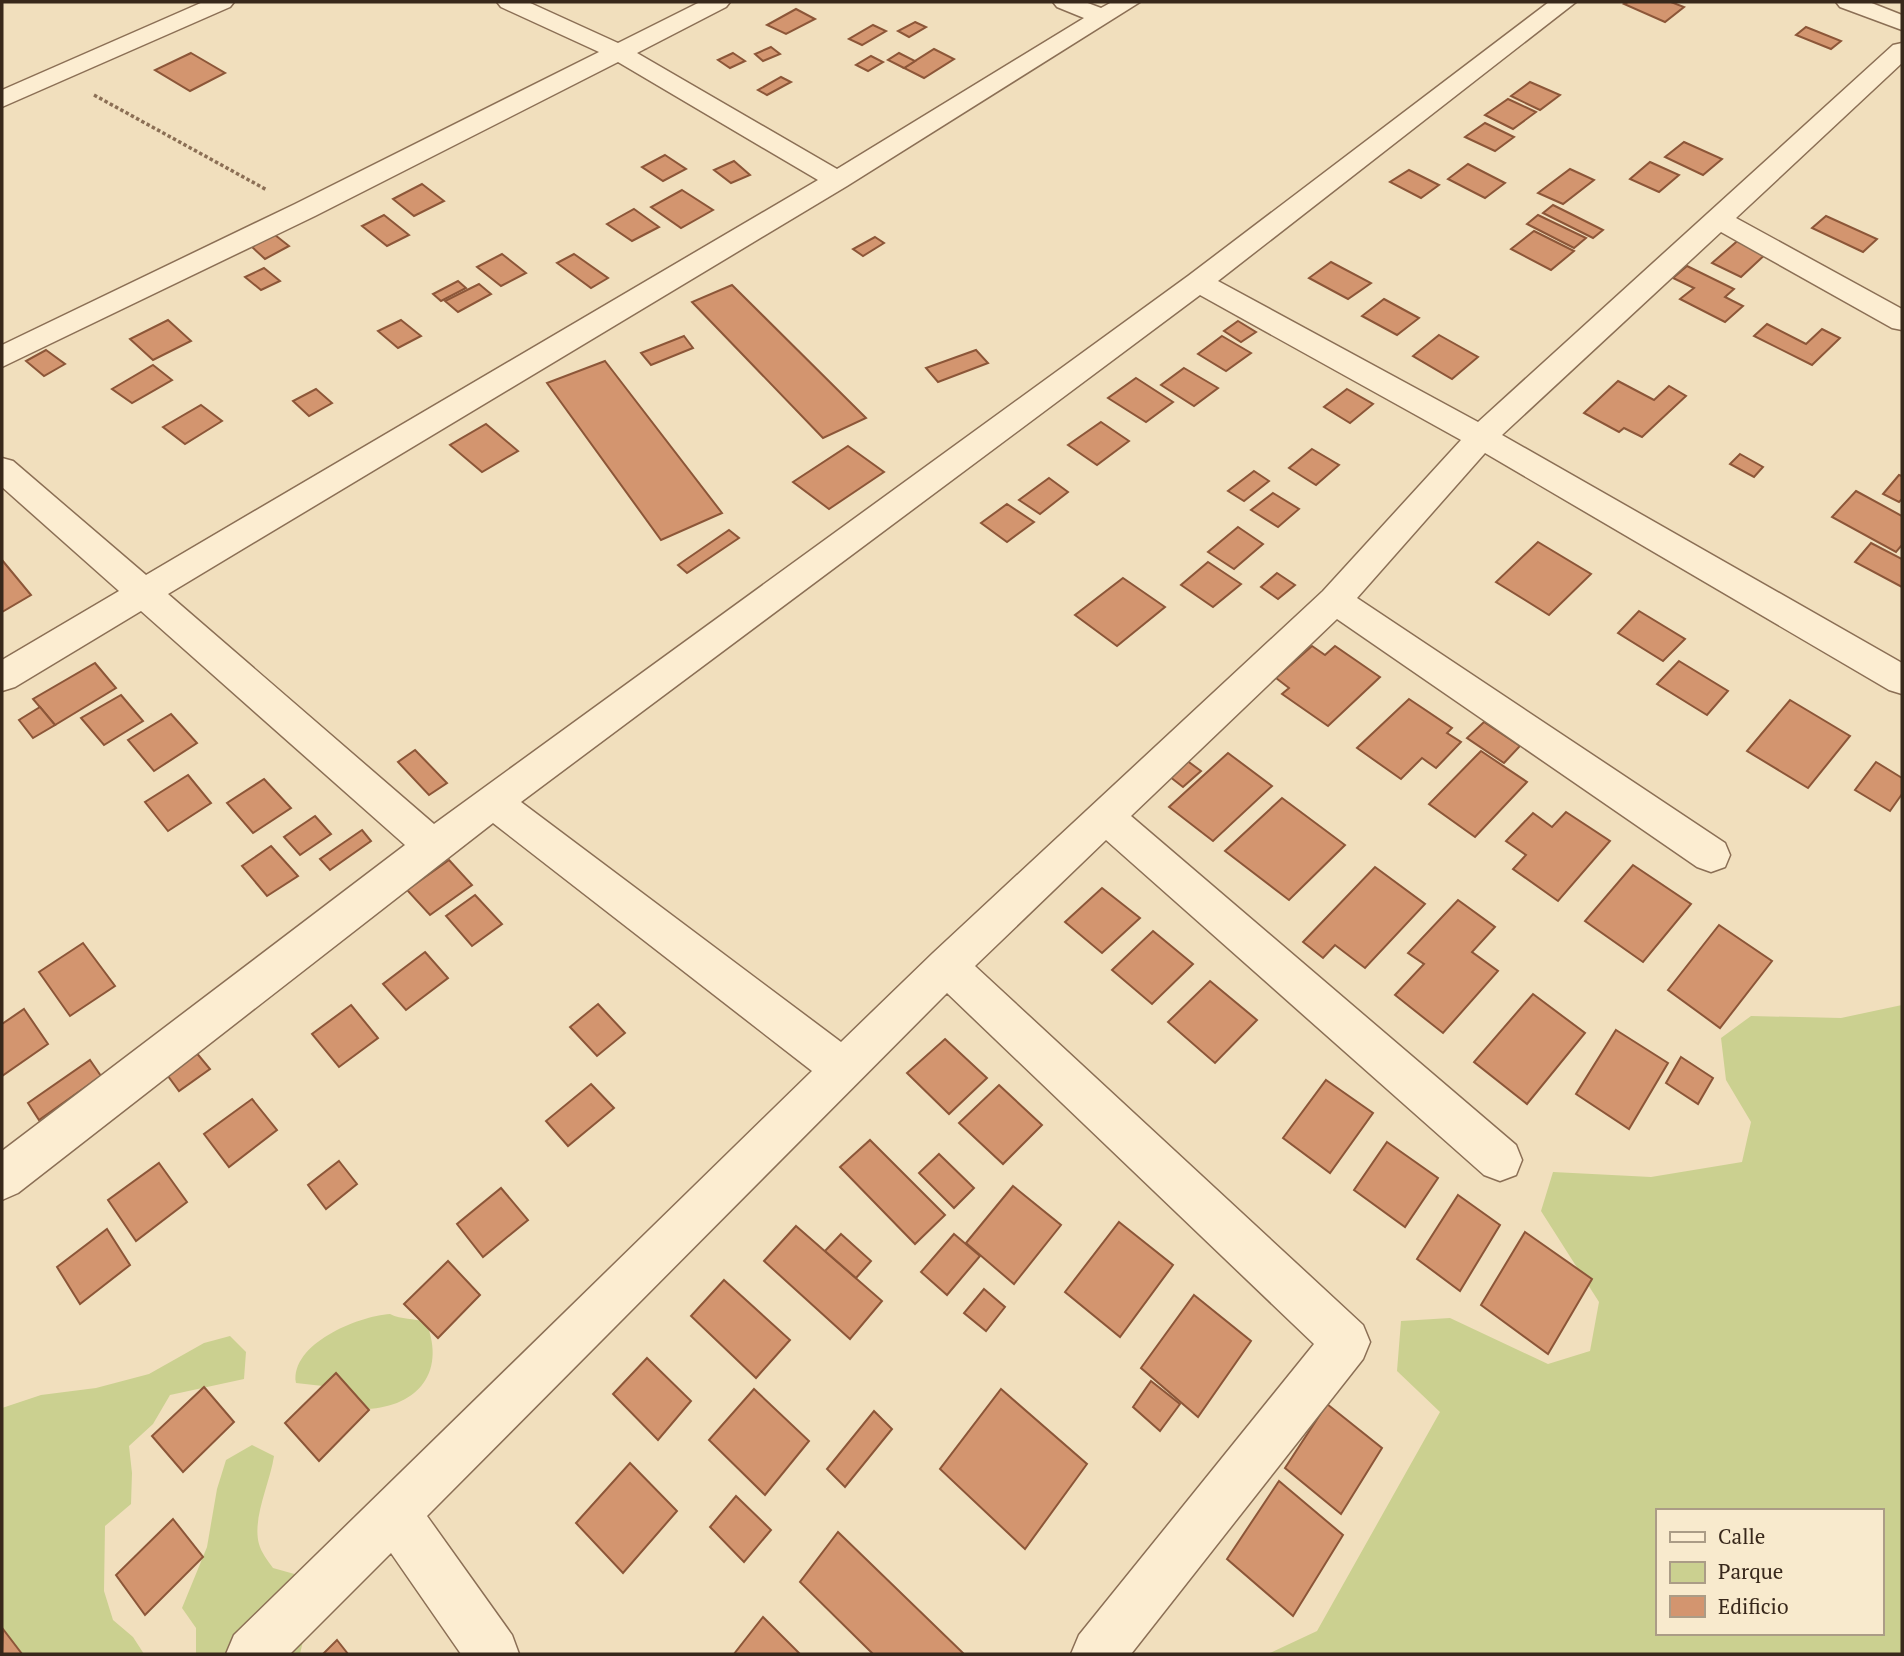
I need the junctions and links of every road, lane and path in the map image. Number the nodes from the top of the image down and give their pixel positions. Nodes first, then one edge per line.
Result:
1 (222, 2) edge
2 (509, 2) edge
3 (718, 2) edge
4 (1065, 2) edge
5 (1128, 2) edge
6 (1564, 2) edge
7 (1848, 2) edge
8 (1102, 17) junction
9 (1902, 23) edge
10 (1902, 50) edge
11 (618, 52) junction
12 (57, 74) junction
13 (2, 99) edge
14 (837, 180) junction
15 (305, 210) junction
16 (1718, 219) junction
17 (1198, 282) junction
18 (1902, 321) edge
19 (2, 357) edge
20 (1482, 437) junction
21 (2, 469) edge
22 (145, 592) junction
23 (1335, 600) junction
24 (2, 677) edge
25 (1902, 680) edge
26 (493, 802) junction
27 (1107, 818) junction
28 (433, 846) junction
29 (1711, 855) dead end
30 (947, 966) junction
31 (843, 1069) junction
32 (1500, 1160) dead end
33 (2, 1178) edge
34 (395, 1514) junction
35 (253, 1654) edge
36 (492, 1654) edge
37 (1098, 1654) edge

1 - 12 street
2 - 11 street
3 - 11 street
4 - 8 street
5 - 8 street
6 - 17 street
7 - 9 street
8 - 14 street
10 - 16 street
11 - 14 street
11 - 15 street
12 - 13 street
12 - 15 path
14 - 22 street
15 - 19 street
16 - 18 street
16 - 20 street
17 - 20 street
17 - 26 street
20 - 23 street
20 - 25 street
21 - 22 street
22 - 24 street
22 - 28 street
23 - 27 street
23 - 29 street
26 - 28 street
26 - 31 street
27 - 30 street
27 - 32 street
28 - 33 street
30 - 31 street
30 - 37 street
31 - 34 street
34 - 35 street
34 - 36 street

